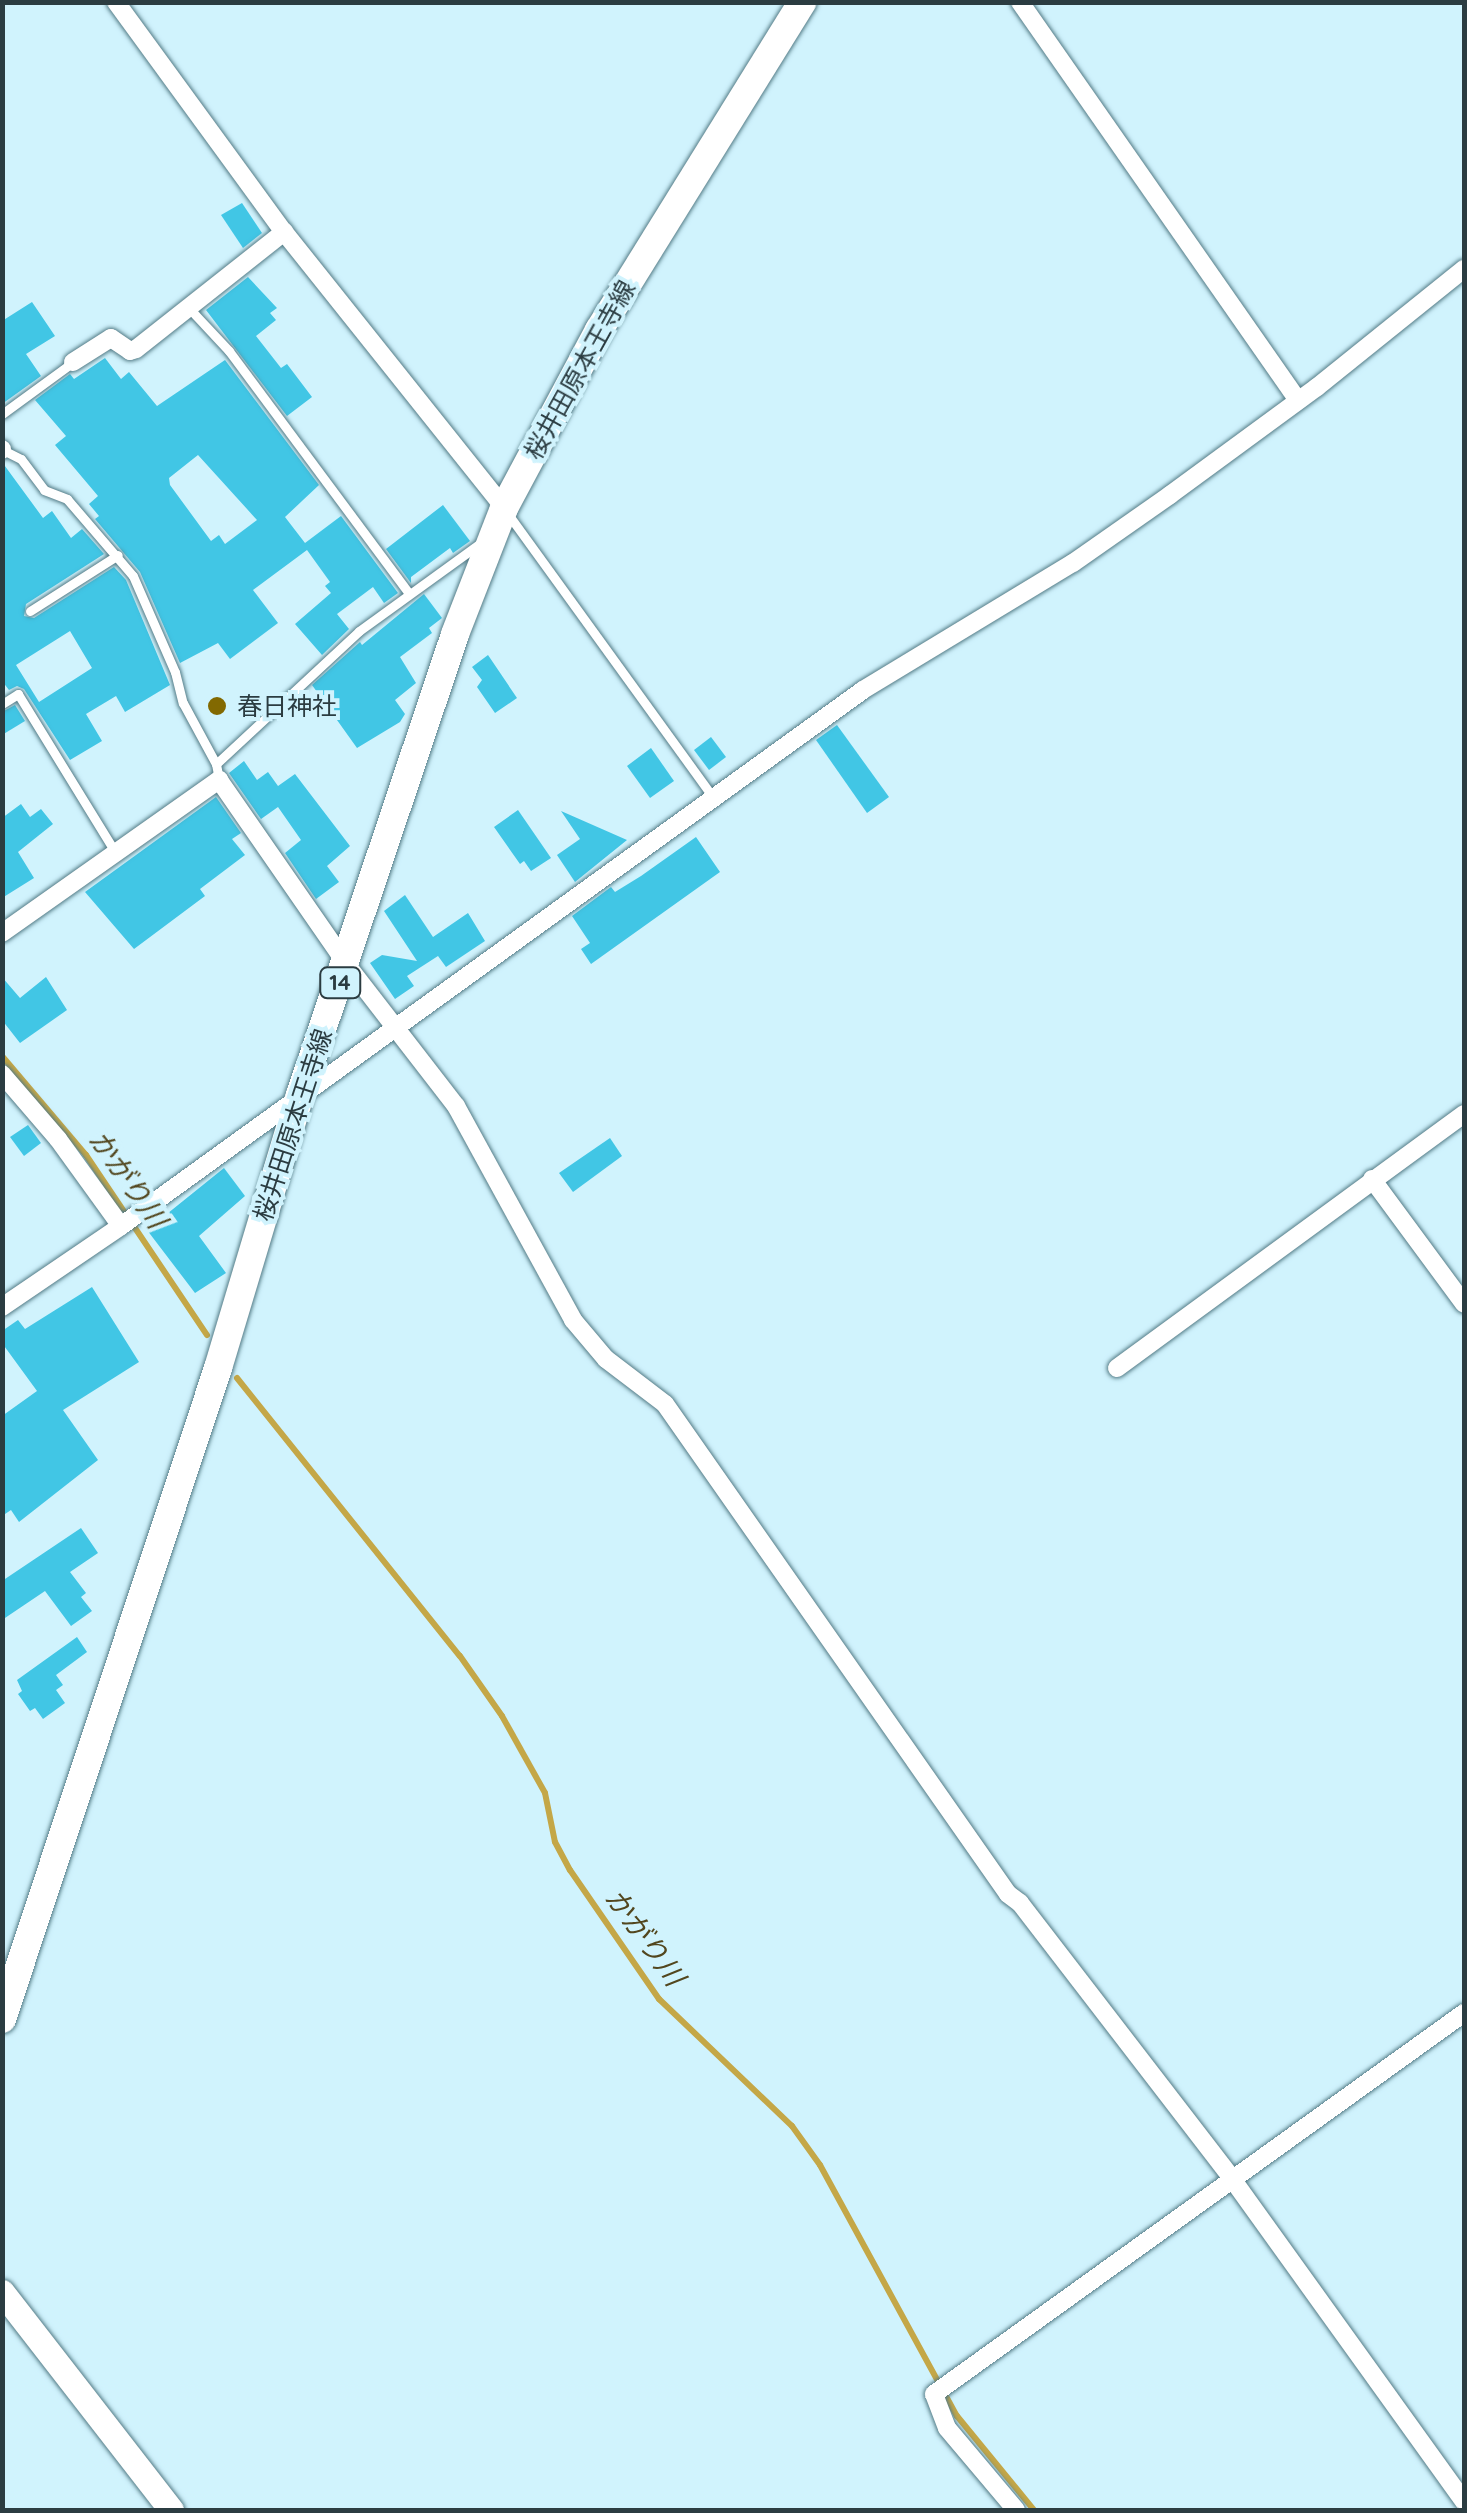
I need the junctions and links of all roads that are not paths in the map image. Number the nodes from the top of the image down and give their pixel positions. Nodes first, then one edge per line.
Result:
1 (116, 2) edge
2 (802, 2) edge
3 (1020, 2) edge
4 (284, 232) junction
5 (1464, 270) edge
6 (188, 306) junction
7 (73, 362) joint
8 (1298, 400) junction
9 (2, 414) edge
10 (3, 450) edge
11 (504, 508) junction
12 (493, 534) junction
13 (118, 554) junction
14 (408, 592) junction
15 (30, 611) dead end
16 (2, 704) edge
17 (218, 772) junction
18 (715, 800) junction
19 (116, 853) junction
20 (2, 934) edge
21 (347, 965) junction
22 (395, 1029) junction
23 (2, 1074) edge
24 (300, 1095) junction
25 (1464, 1114) edge
26 (1372, 1179) junction
27 (121, 1226) junction
28 (1464, 1304) edge
29 (2, 1307) edge
30 (1117, 1368) dead end
31 (1464, 2014) edge
32 (2, 2019) edge
33 (1233, 2180) junction
34 (2, 2292) edge
35 (1464, 2502) edge
36 (171, 2510) edge
37 (1016, 2510) edge

1 - 4 street
2 - 11 main road, 桜井田原本王寺線 / 14
3 - 8 street
4 - 6 street
4 - 11 street
5 - 8 street
6 - 7 street
6 - 14 lane
7 - 9 lane
8 - 18 street
10 - 13 lane
11 - 12 main road, 桜井田原本王寺線 / 14
11 - 18 lane
12 - 14 lane
12 - 21 main road, 桜井田原本王寺線 / 14
13 - 15 lane
13 - 17 lane
14 - 17 lane
16 - 19 lane
17 - 19 street
17 - 21 street
18 - 22 street
19 - 20 street
21 - 22 street
21 - 24 main road, 桜井田原本王寺線 / 14
22 - 24 street
22 - 33 street
23 - 27 street
24 - 27 street
24 - 32 main road, 桜井田原本王寺線 / 14
25 - 26 street
26 - 28 street
26 - 30 street
27 - 29 street
31 - 33 street
33 - 35 street
33 - 37 street
34 - 36 street

